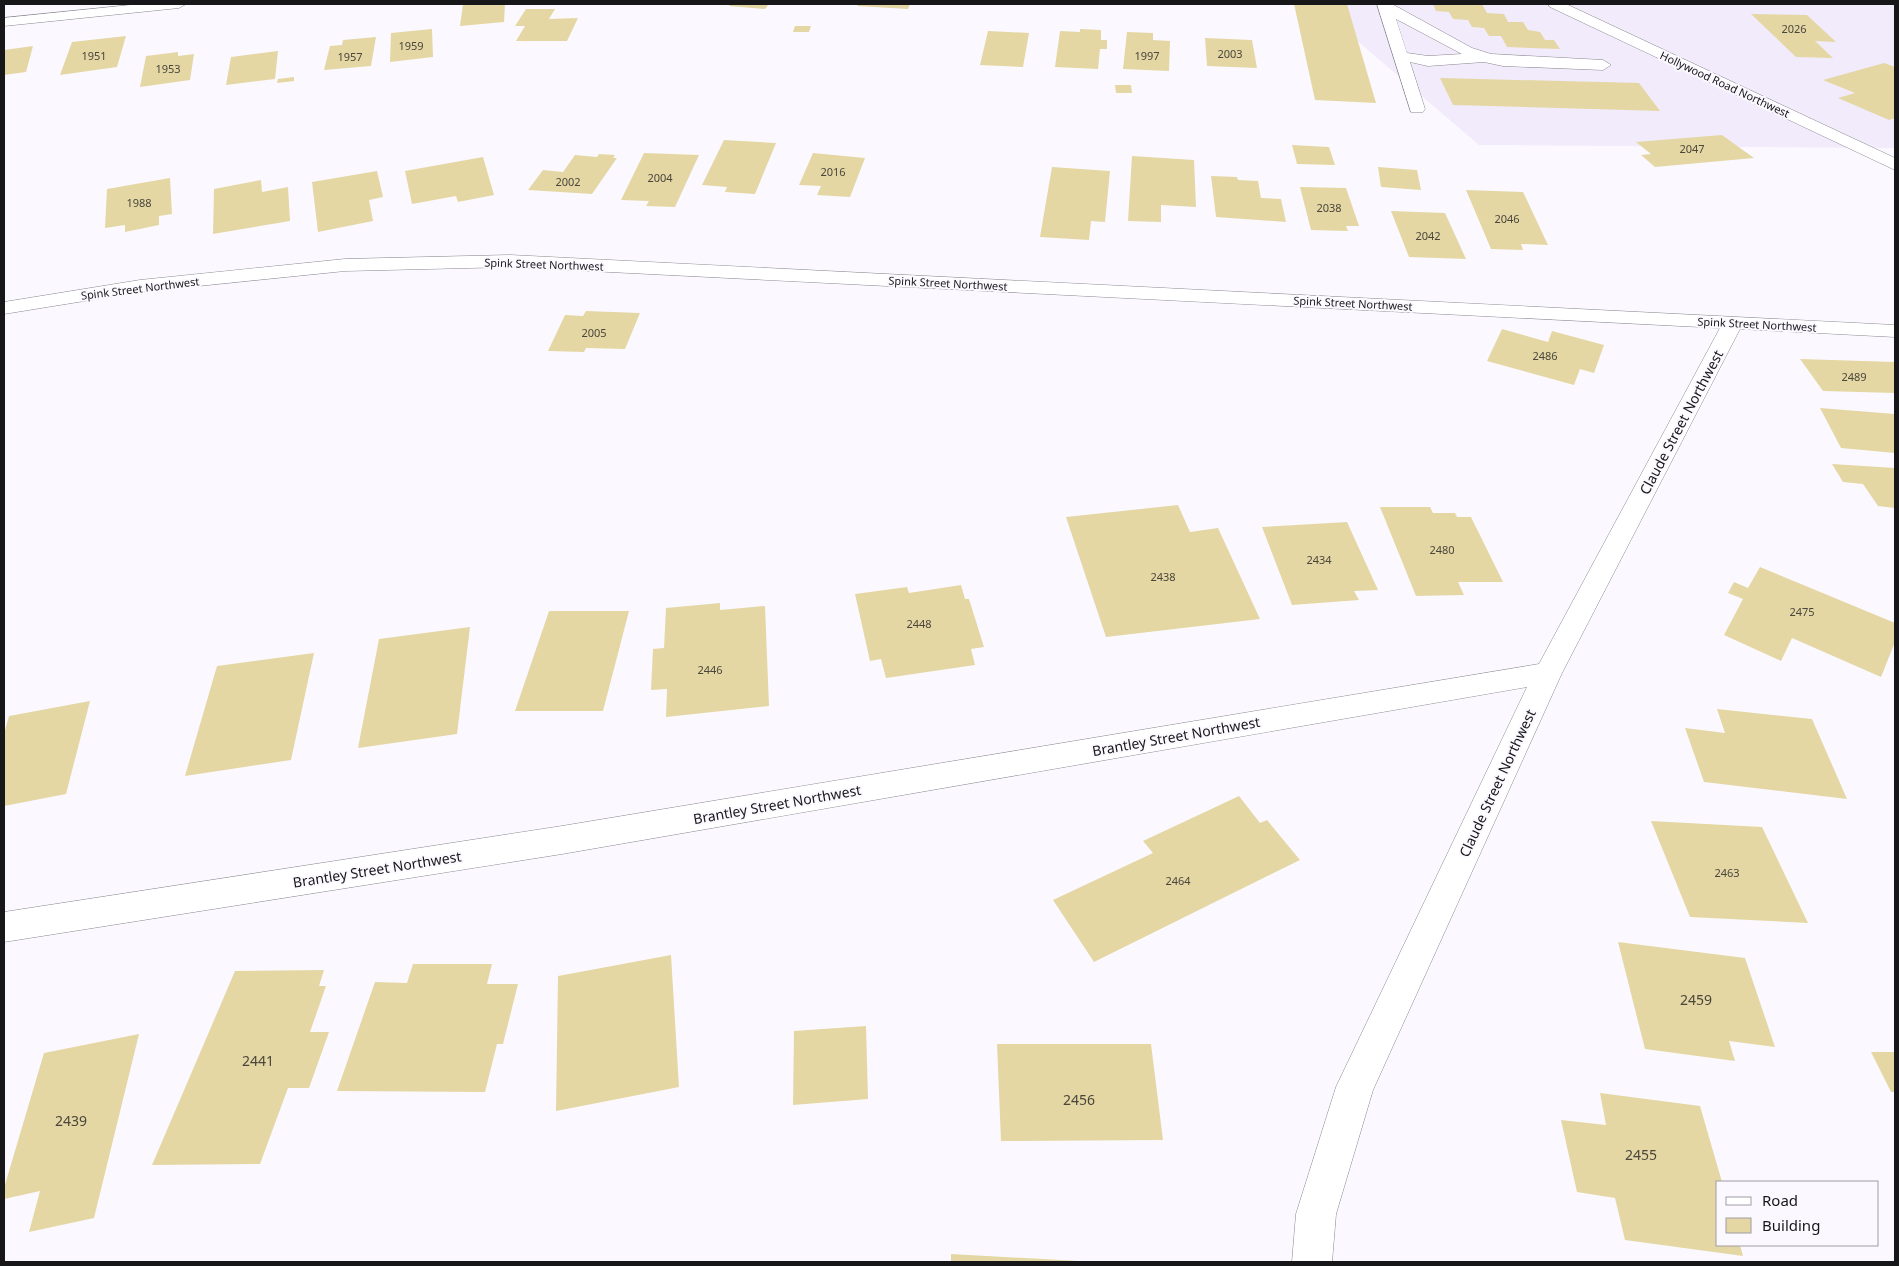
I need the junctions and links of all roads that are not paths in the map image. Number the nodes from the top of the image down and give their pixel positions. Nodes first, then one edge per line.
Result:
1 (179, 4) edge
2 (1384, 4) edge
3 (1555, 4) edge
4 (4, 22) edge
5 (1400, 56) junction
6 (1488, 58) junction
7 (1603, 65) dead end
8 (1416, 110) dead end
9 (1895, 165) edge
10 (4, 308) edge
11 (1733, 323) junction
12 (1895, 331) edge
13 (1548, 673) junction
14 (4, 927) edge
15 (1312, 1262) edge

1 - 4 street
2 - 5 street
2 - 6 street
3 - 9 street, Hollywood Road Northwest
5 - 6 street
5 - 8 street
6 - 7 street
10 - 11 street, Spink Street Northwest
11 - 12 street, Spink Street Northwest
11 - 13 street, Claude Street Northwest
13 - 14 street, Brantley Street Northwest
13 - 15 street, Claude Street Northwest

